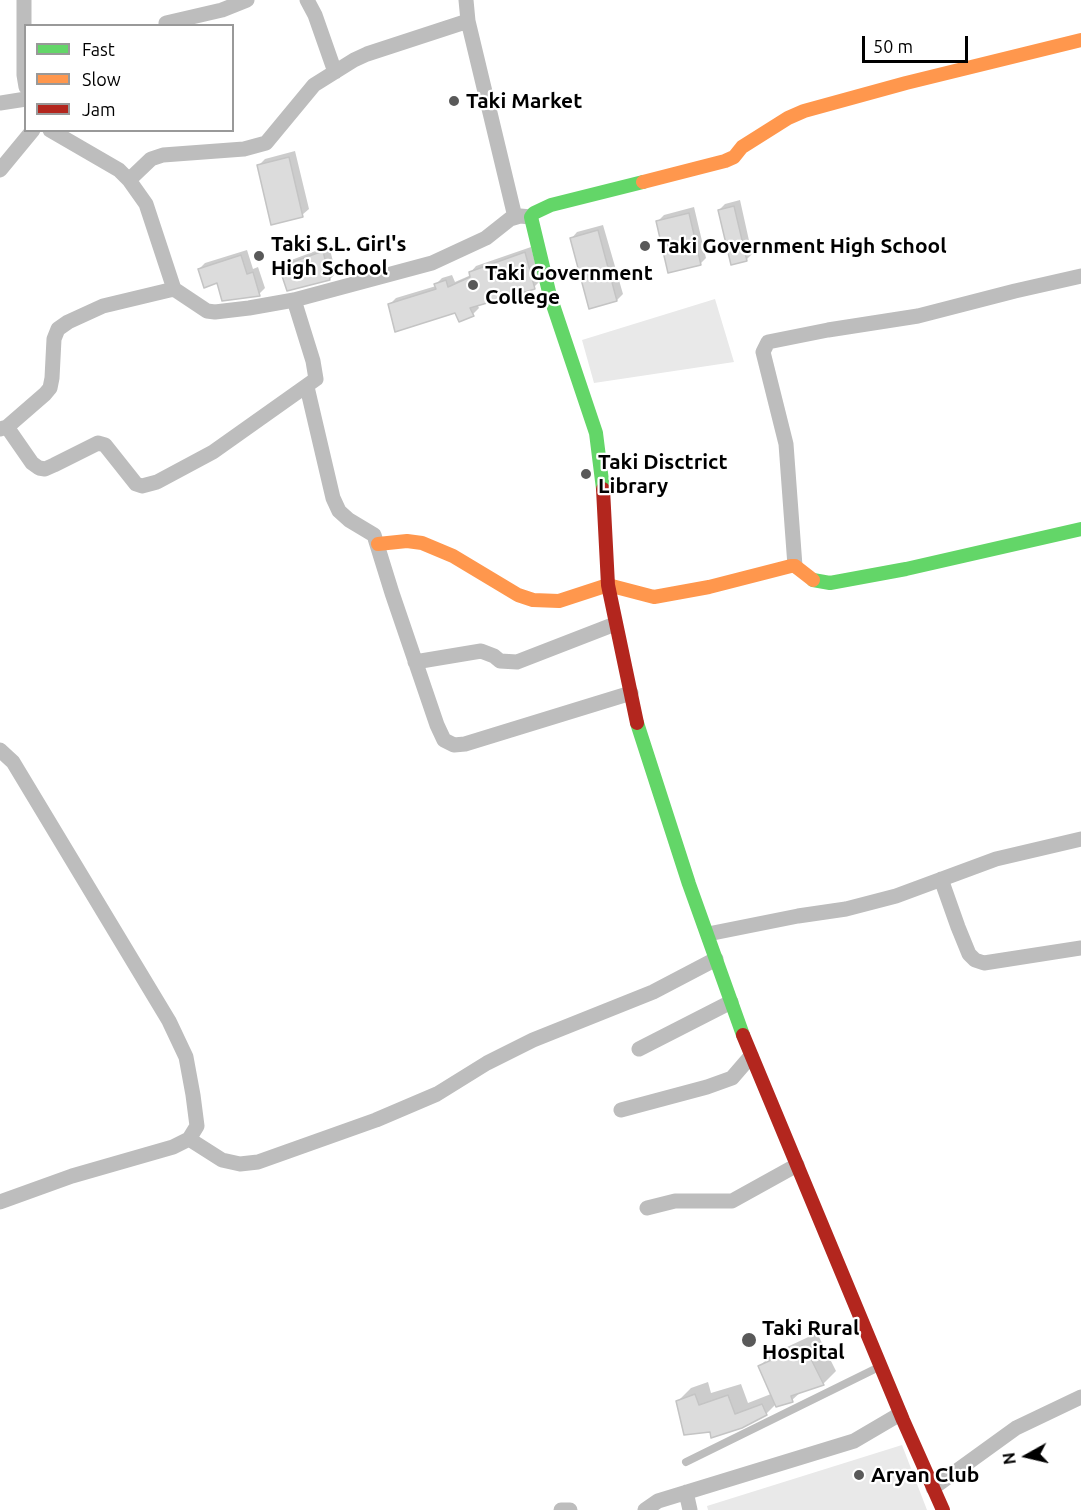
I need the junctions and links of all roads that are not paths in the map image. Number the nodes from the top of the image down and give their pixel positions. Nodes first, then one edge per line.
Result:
1 (24, 0) edge
2 (247, 0) edge
3 (307, 0) edge
4 (468, 1) edge
5 (468, 21) junction
6 (166, 23) dead end
7 (24, 24) edge
8 (24, 24) edge
9 (1081, 39) edge
10 (335, 72) junction
11 (24, 75) edge
12 (24, 99) edge
13 (0, 103) edge
14 (31, 132) edge
15 (53, 132) edge
16 (0, 170) edge
17 (129, 180) junction
18 (515, 217) junction
19 (531, 217) junction
20 (1081, 276) edge
21 (174, 289) junction
22 (294, 300) junction
23 (307, 387) junction
24 (3, 428) edge
25 (1081, 529) edge
26 (378, 544) junction
27 (795, 566) junction
28 (608, 585) junction
29 (615, 624) junction
30 (415, 662) junction
31 (631, 693) junction
32 (0, 750) edge
33 (1081, 839) edge
34 (941, 879) junction
35 (708, 934) junction
36 (1081, 948) edge
37 (716, 959) junction
38 (731, 1002) junction
39 (639, 1049) dead end
40 (751, 1056) junction
41 (621, 1110) dead end
42 (189, 1139) junction
43 (797, 1165) junction
44 (0, 1202) edge
45 (648, 1208) dead end
46 (880, 1366) junction
47 (1081, 1396) edge
48 (900, 1414) junction
49 (686, 1462) dead end
50 (933, 1488) junction
51 (686, 1492) junction
52 (561, 1510) edge
53 (570, 1510) edge
54 (645, 1510) edge
55 (690, 1510) edge
56 (943, 1510) edge

1 - 7 street
2 - 6 street
3 - 10 street
4 - 5 street
5 - 10 street
5 - 18 street
8 - 11 street
9 - 19 street
10 - 17 street
12 - 13 street
14 - 16 street
15 - 17 street
17 - 21 street
18 - 19 street
18 - 22 street
19 - 28 street
20 - 27 street
21 - 22 street
21 - 24 street
22 - 23 street
23 - 24 street
23 - 26 street
25 - 27 street
26 - 28 street
26 - 30 street
27 - 28 street
28 - 29 street
29 - 30 street
29 - 31 street
30 - 31 street
31 - 35 street
32 - 42 street
33 - 34 street
34 - 35 street
34 - 36 street
35 - 37 street
37 - 38 street
37 - 42 street
38 - 39 street
38 - 40 street
40 - 41 street
40 - 43 street
42 - 44 street
43 - 45 street
43 - 46 street
46 - 48 street
46 - 49 lane
47 - 50 street
48 - 50 street
48 - 51 street
50 - 56 street
51 - 54 street
51 - 55 street
52 - 53 street

